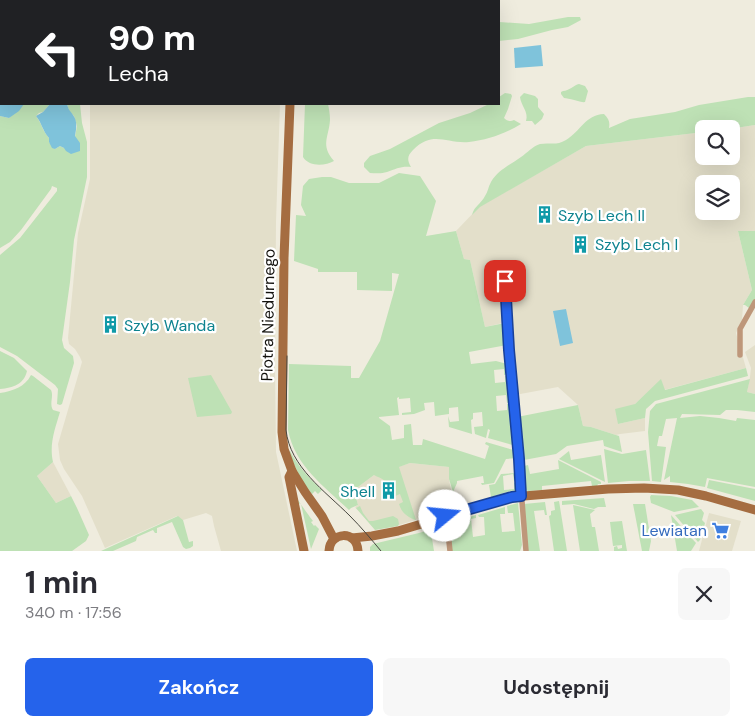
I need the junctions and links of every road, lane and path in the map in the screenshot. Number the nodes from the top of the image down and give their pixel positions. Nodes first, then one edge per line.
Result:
1 (290, 105) edge
2 (518, 278) dead end
3 (755, 302) edge
4 (740, 354) dead end
5 (292, 471) junction
6 (521, 496) junction
7 (755, 510) edge
8 (322, 516) junction
9 (445, 516) junction
10 (353, 542) edge
11 (328, 547) edge
12 (304, 551) edge
13 (450, 551) edge
14 (526, 551) edge

1 - 5 street, Piotra Niedurnego
2 - 6 street
3 - 4 street
5 - 8 street, Piotra Niedurnego
5 - 12 street
6 - 7 street
6 - 9 street
6 - 14 street
8 - 10 street, Piotra Niedurnego
8 - 11 street, Piotra Niedurnego
9 - 10 street
9 - 13 street
10 - 11 street

